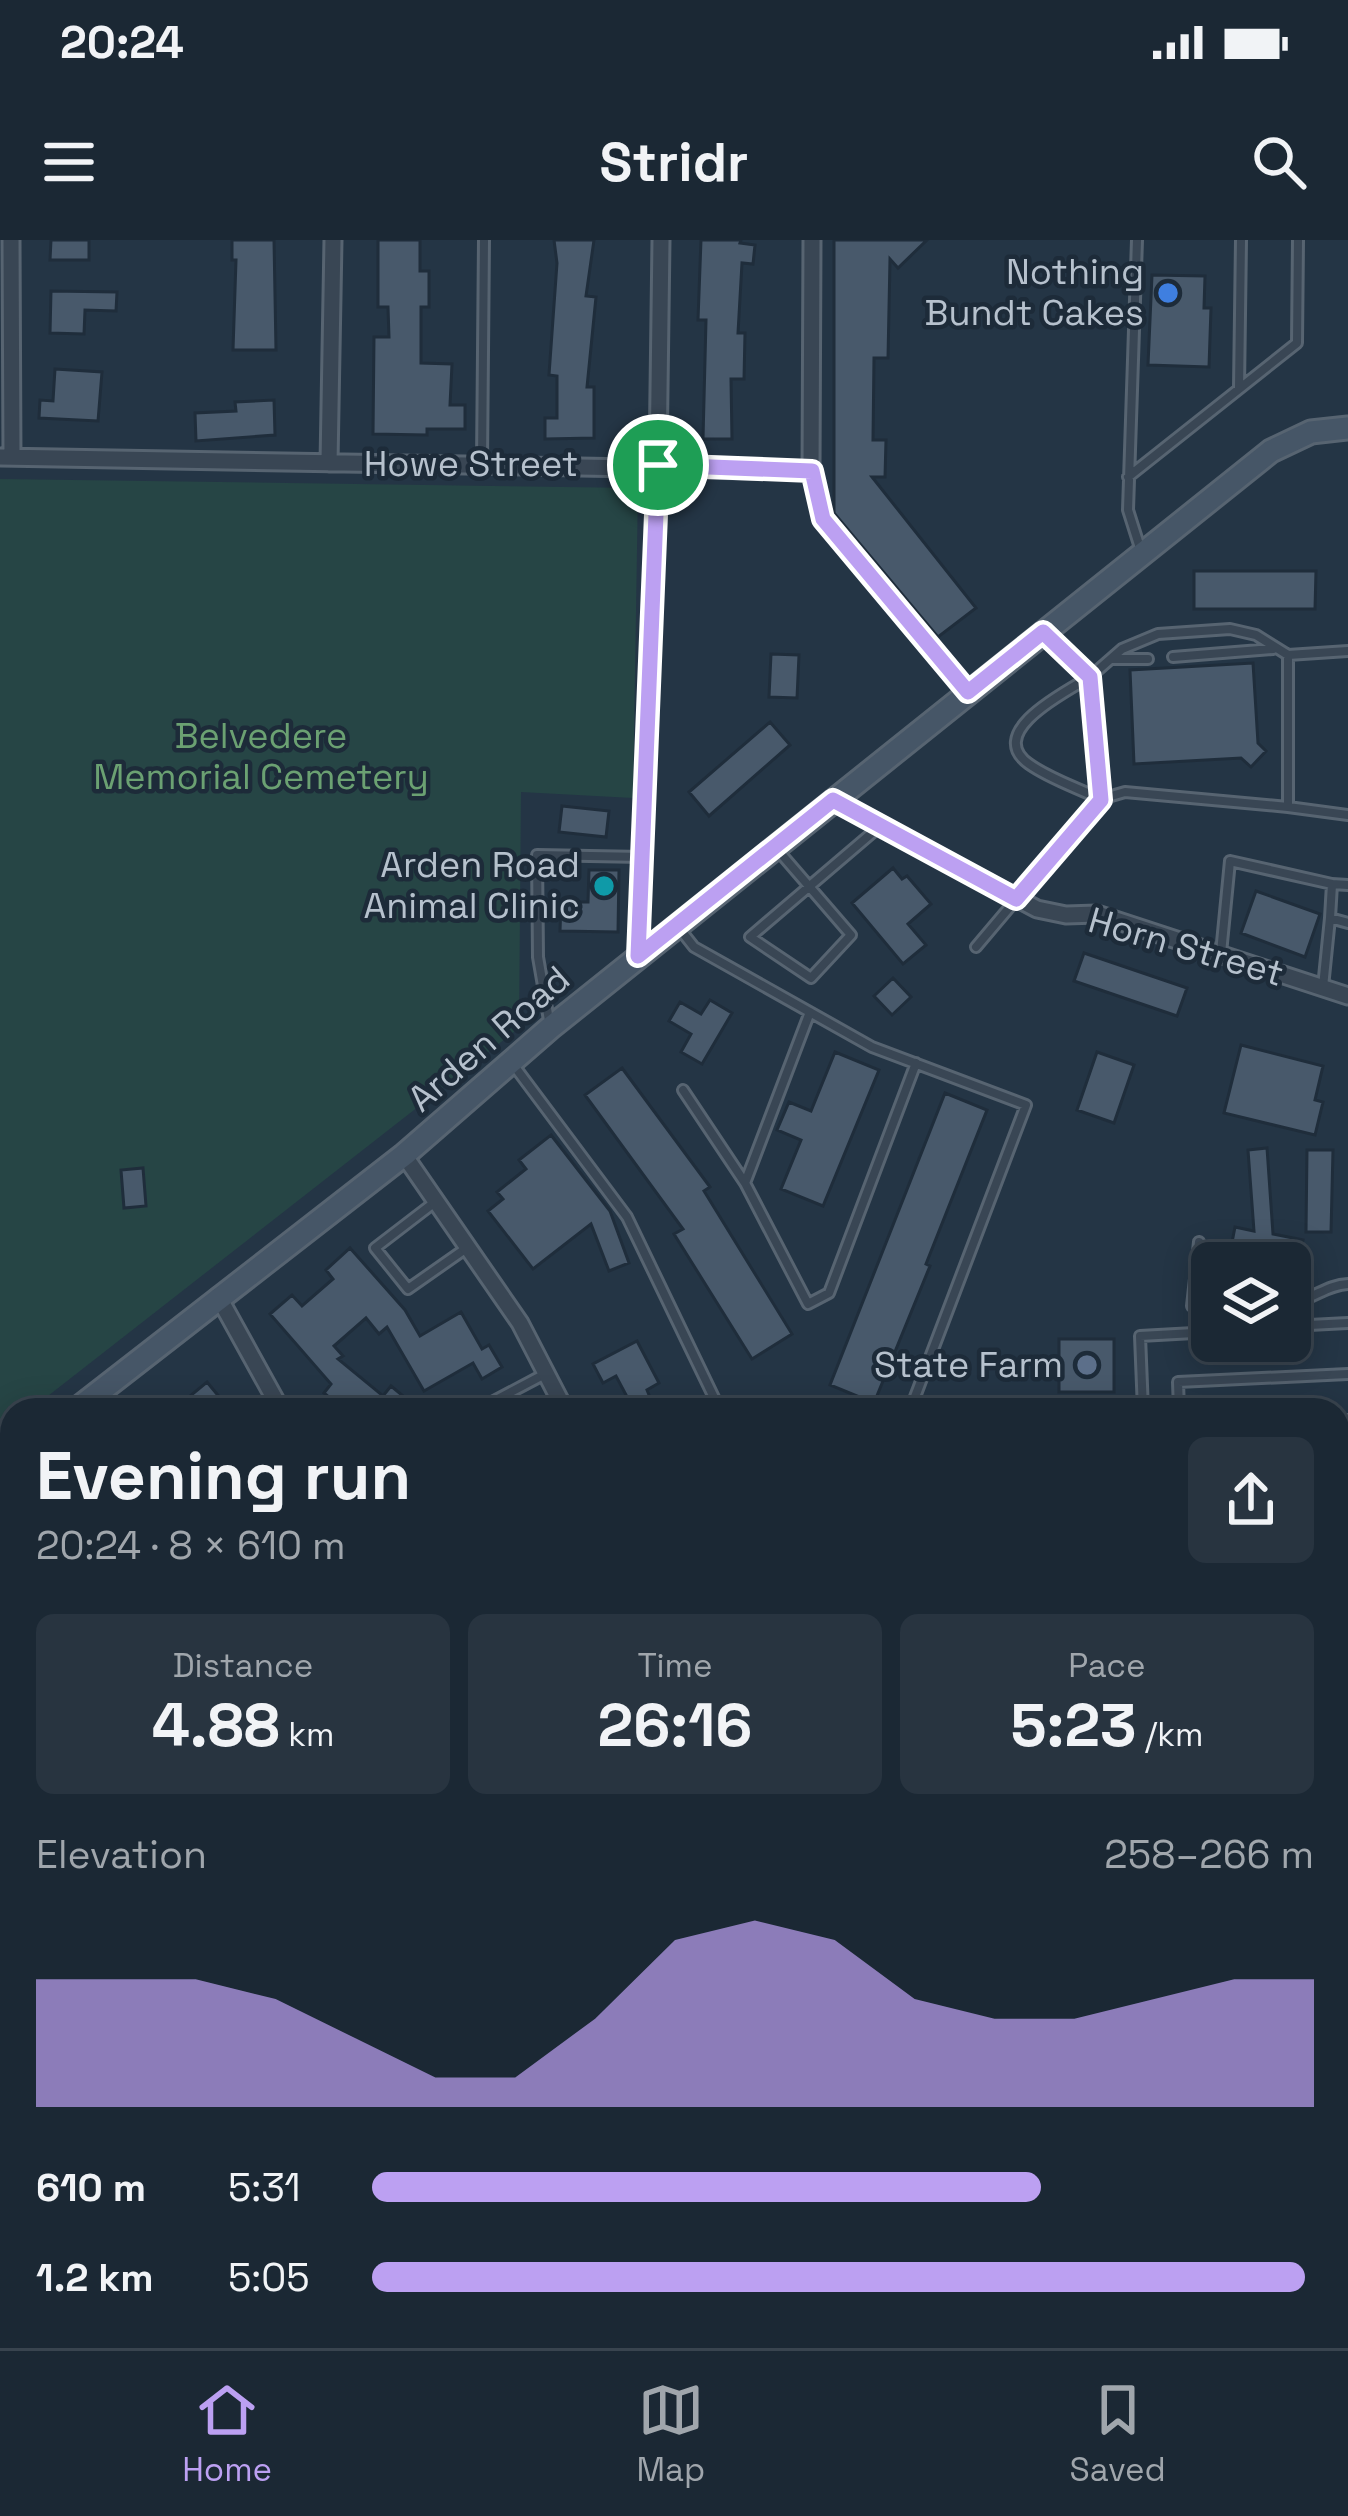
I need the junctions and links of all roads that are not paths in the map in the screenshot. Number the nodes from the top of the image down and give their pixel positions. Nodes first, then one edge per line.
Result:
1 (11, 240) edge
2 (333, 240) edge
3 (484, 240) edge
4 (661, 240) edge
5 (812, 240) edge
6 (1137, 240) edge
7 (1241, 240) edge
8 (1298, 240) edge
9 (1239, 389) junction
10 (1348, 428) edge
11 (6, 457) edge
12 (329, 464) junction
13 (482, 464) junction
14 (658, 465) junction
15 (812, 471) junction
16 (1128, 477) junction
17 (1142, 553) junction
18 (1043, 632) junction
19 (1275, 649) junction
20 (1348, 651) edge
21 (1288, 655) junction
22 (1173, 657) dead end
23 (1148, 658) dead end
24 (1110, 659) junction
25 (1090, 677) junction
26 (968, 692) junction
27 (833, 800) junction
28 (1101, 800) junction
29 (1288, 807) junction
30 (1348, 815) edge
31 (880, 825) junction
32 (775, 847) junction
33 (643, 857) junction
34 (1332, 884) junction
35 (1348, 885) edge
36 (810, 887) junction
37 (1016, 899) junction
38 (1330, 918) junction
39 (1348, 923) edge
40 (677, 926) junction
41 (976, 947) dead end
42 (1221, 955) junction
43 (638, 956) junction
44 (1323, 988) junction
45 (1348, 996) edge
46 (810, 1012) junction
47 (550, 1028) junction
48 (512, 1064) junction
49 (916, 1064) junction
50 (683, 1090) dead end
51 (404, 1155) junction
52 (745, 1183) junction
53 (436, 1201) junction
54 (468, 1247) junction
55 (1348, 1284) edge
56 (218, 1296) junction
57 (1311, 1296) edge
58 (1348, 1323) edge
59 (1311, 1326) edge
60 (1191, 1332) edge
61 (549, 1372) junction
62 (1348, 1374) edge
63 (91, 1398) edge
64 (274, 1398) edge
65 (500, 1398) edge
66 (561, 1398) edge
67 (714, 1398) edge
68 (915, 1398) edge
69 (1143, 1398) edge
70 (1178, 1398) edge

1 - 11 street
2 - 12 street
3 - 13 lane
4 - 14 street
5 - 15 street
6 - 16 lane
7 - 9 lane
8 - 9 lane
9 - 16 lane
10 - 17 main road, Arden Road
11 - 12 street, Howe Street
12 - 13 street, Howe Street
13 - 14 street, Howe Street
14 - 15 street, Howe Street
14 - 33 street
15 - 26 street
16 - 17 lane
17 - 18 main road, Arden Road
18 - 25 lane
18 - 26 main road, Arden Road
19 - 21 lane
19 - 22 lane
19 - 24 lane
20 - 21 lane
21 - 29 lane
23 - 24 lane
24 - 25 lane
25 - 28 lane
25 - 28 lane
26 - 27 main road, Arden Road
27 - 31 street, Horn Street
27 - 32 main road, Arden Road
28 - 29 lane
28 - 37 lane
29 - 30 lane
31 - 36 lane
31 - 37 street, Horn Street
32 - 36 lane
32 - 40 main road, Arden Road
33 - 43 street
33 - 47 lane
34 - 35 lane
34 - 38 lane
34 - 42 lane
36 - 36 lane
37 - 41 lane
37 - 42 street, Horn Street
38 - 39 lane
38 - 44 lane
40 - 43 main road, Arden Road
40 - 46 lane
42 - 44 street, Horn Street
43 - 47 main road, Arden Road
44 - 45 street, Horn Street
46 - 49 lane
46 - 52 lane
47 - 48 main road, Arden Road
48 - 51 main road, Arden Road
48 - 67 lane
49 - 52 lane
49 - 68 lane
50 - 52 lane
51 - 53 street
51 - 56 main road, Arden Road
53 - 54 street
53 - 54 lane
54 - 61 street
55 - 57 lane
56 - 63 main road, Arden Road
56 - 64 street
58 - 59 lane
60 - 69 lane
61 - 65 lane
61 - 66 street
62 - 70 lane

